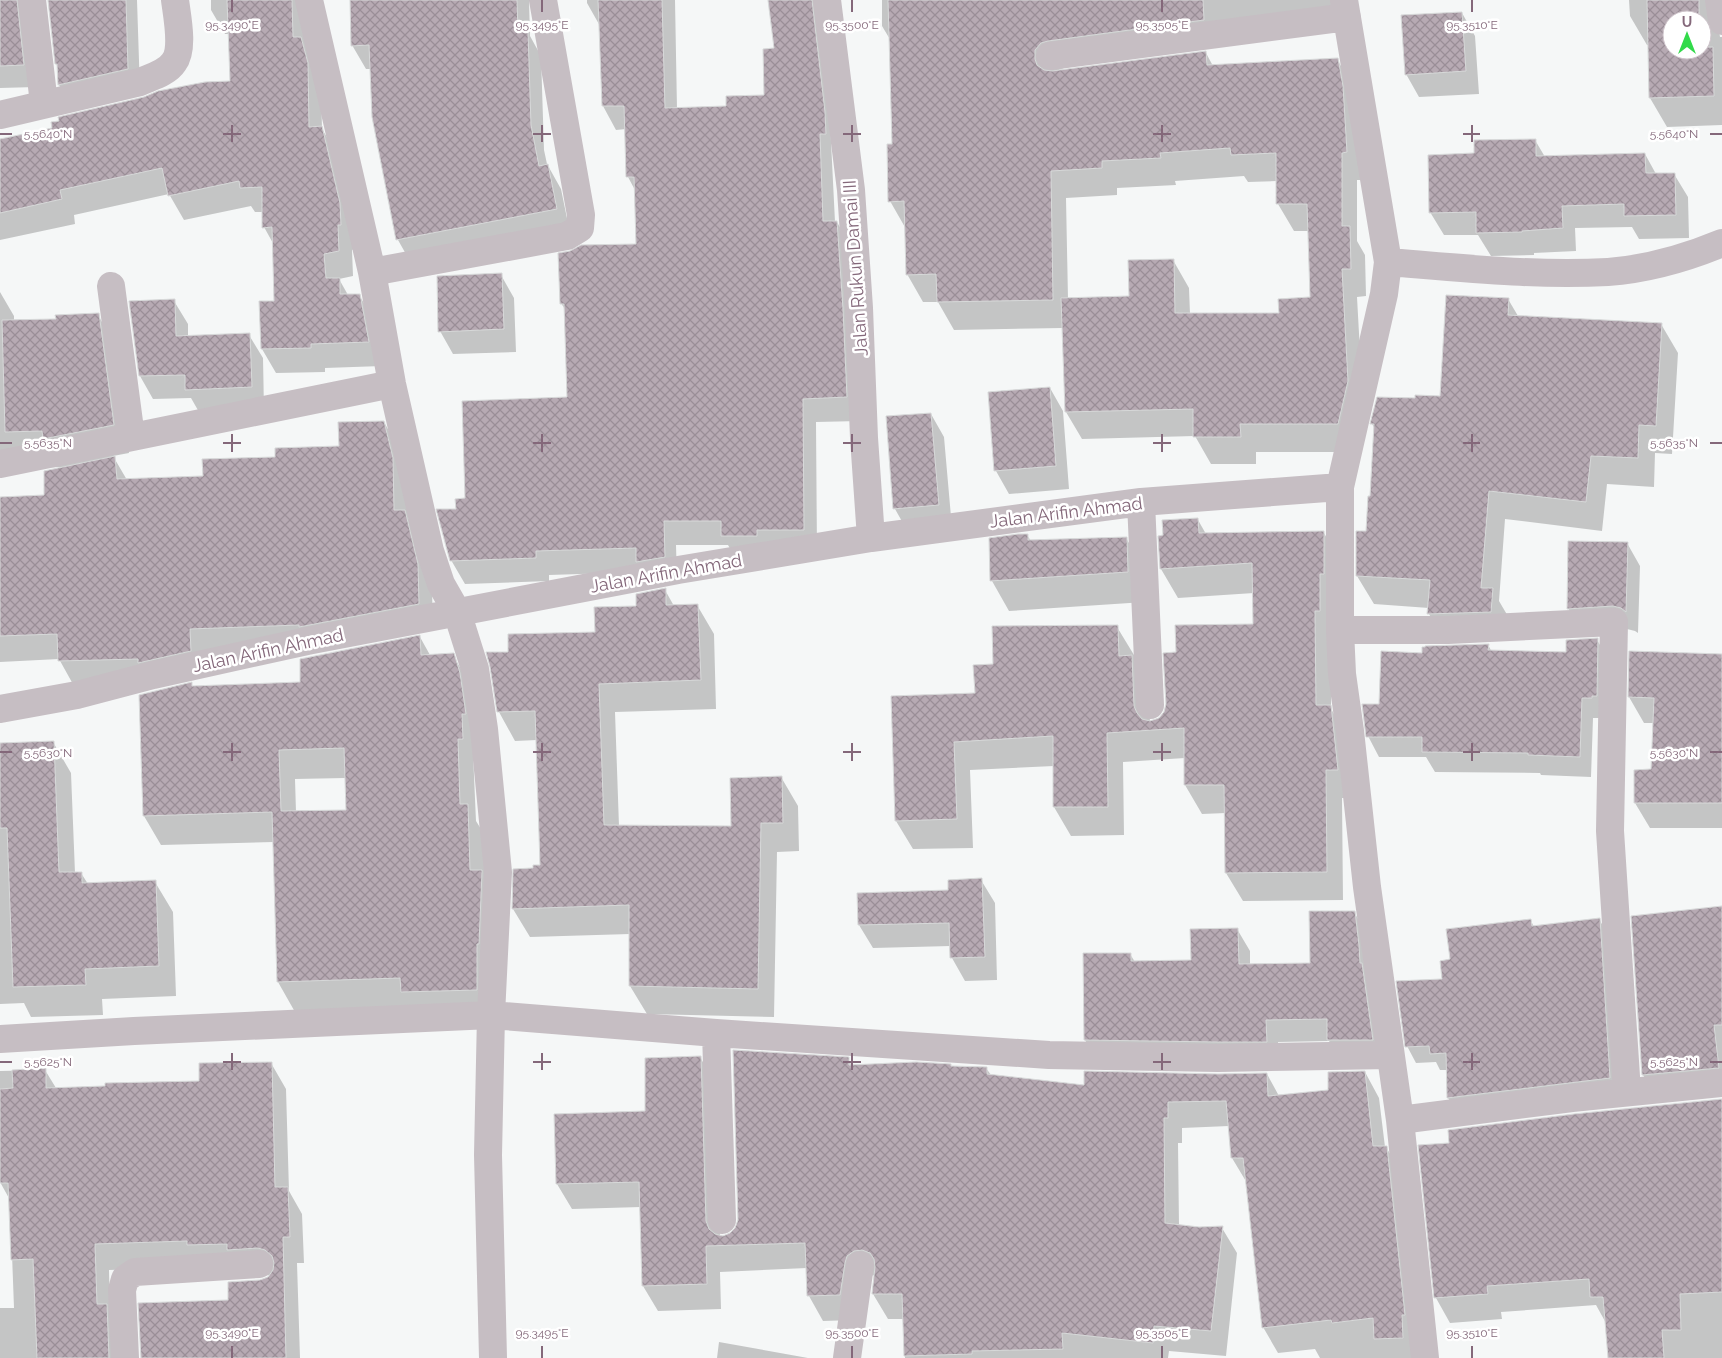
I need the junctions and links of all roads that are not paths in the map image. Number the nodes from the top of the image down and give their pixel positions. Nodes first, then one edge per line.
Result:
1 (32, 0) edge
2 (175, 0) edge
3 (309, 0) edge
4 (543, 0) edge
5 (827, 0) edge
6 (1719, 0) edge
7 (1345, 9) edge
8 (1722, 21) edge
9 (1050, 56) dead end
10 (44, 104) junction
11 (0, 114) edge
12 (1722, 242) edge
13 (1388, 262) junction
14 (372, 272) junction
15 (111, 286) dead end
16 (392, 384) junction
17 (131, 437) junction
18 (0, 464) edge
19 (1340, 488) junction
20 (1141, 502) junction
21 (870, 538) junction
22 (457, 612) junction
23 (1340, 630) junction
24 (1150, 705) dead end
25 (0, 709) edge
26 (491, 1014) junction
27 (716, 1033) junction
28 (0, 1039) edge
29 (1390, 1055) junction
30 (1722, 1083) edge
31 (1627, 1092) junction
32 (1400, 1120) junction
33 (722, 1220) dead end
34 (259, 1264) dead end
35 (860, 1265) dead end
36 (125, 1358) edge
37 (492, 1358) edge
38 (847, 1358) edge
39 (1426, 1358) edge

1 - 10 street
2 - 10 street
3 - 14 street
4 - 14 street
5 - 21 street, Jalan Rukun Damai III
6 - 8 street
7 - 9 street
7 - 13 street
10 - 11 street
12 - 13 street
13 - 19 street
14 - 16 street
15 - 17 street
16 - 17 street
16 - 22 street
17 - 18 street
19 - 20 street, Jalan Arifin Ahmad
19 - 23 street
20 - 21 street, Jalan Arifin Ahmad
20 - 24 street
21 - 22 street, Jalan Arifin Ahmad
22 - 25 street, Jalan Arifin Ahmad
22 - 26 street
23 - 29 street
23 - 31 street
26 - 27 street
26 - 28 street
26 - 37 street
27 - 29 street
27 - 33 street
29 - 32 street
30 - 31 street
31 - 32 street
32 - 39 street
34 - 36 street
35 - 38 street

